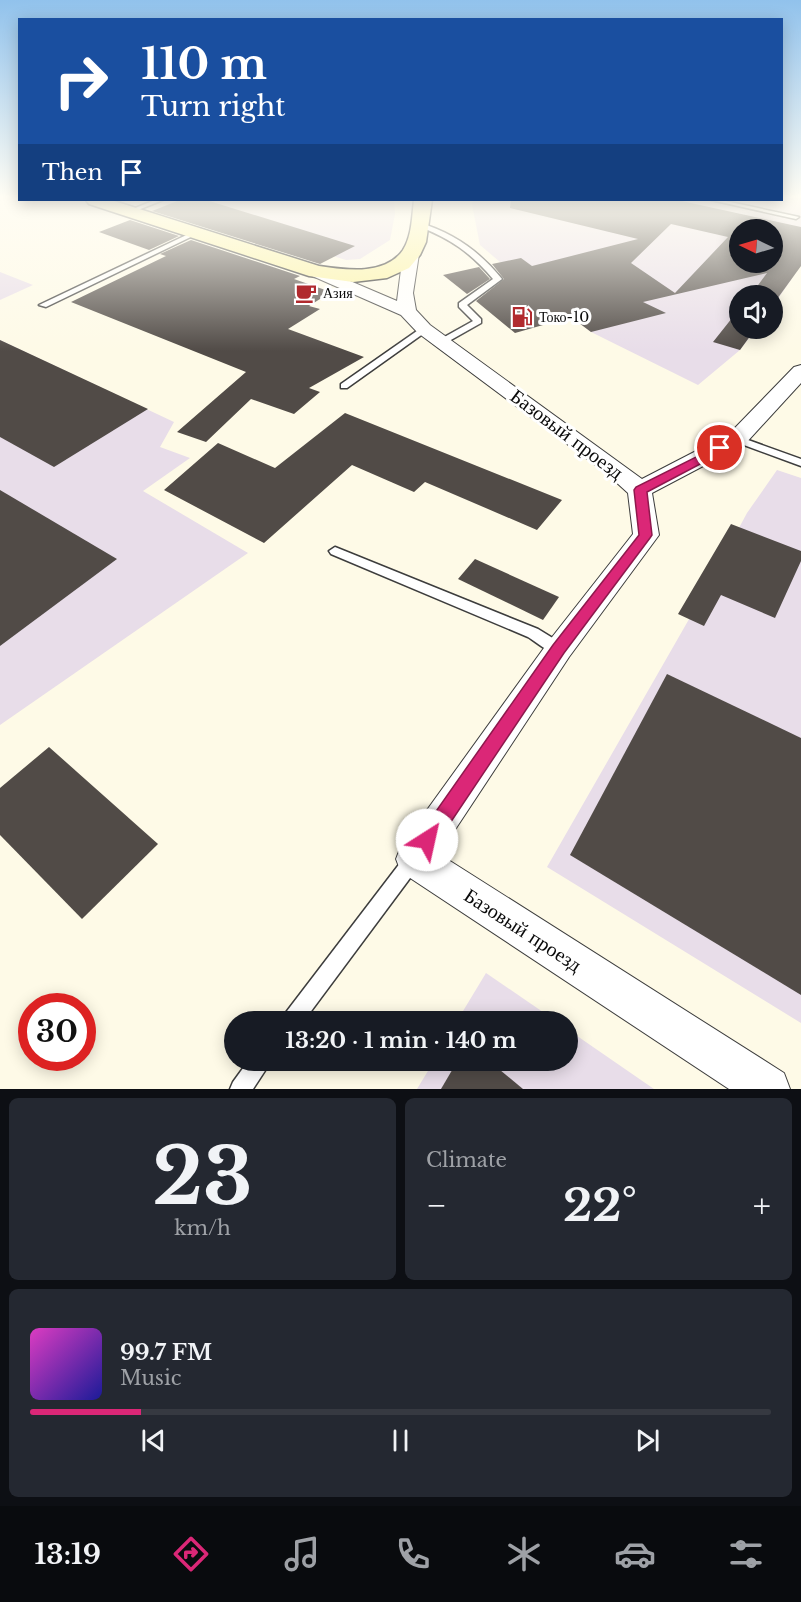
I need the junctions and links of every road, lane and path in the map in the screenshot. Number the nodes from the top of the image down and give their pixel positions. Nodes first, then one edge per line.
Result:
1 (162, 249) edge
2 (247, 249) edge
3 (413, 249) edge
4 (470, 249) edge
5 (411, 254) junction
6 (316, 272) junction
7 (43, 305) dead end
8 (424, 327) junction
9 (801, 371) edge
10 (344, 386) dead end
11 (737, 439) junction
12 (801, 463) edge
13 (640, 490) junction
14 (335, 550) dead end
15 (559, 649) junction
16 (414, 859) junction
17 (299, 1011) edge
18 (254, 1071) edge
19 (240, 1089) edge
20 (768, 1089) edge

1 - 7 lane
2 - 6 street, Базовый проезд
3 - 5 street
4 - 8 lane
5 - 6 street, Базовый проезд
5 - 8 street
6 - 8 street, Базовый проезд
8 - 10 lane
8 - 13 street, Базовый проезд
9 - 11 street
11 - 12 lane
11 - 13 street
13 - 15 street, Базовый проезд
14 - 15 lane
15 - 16 street, Базовый проезд
16 - 17 lane
16 - 20 street, Базовый проезд
18 - 19 lane

